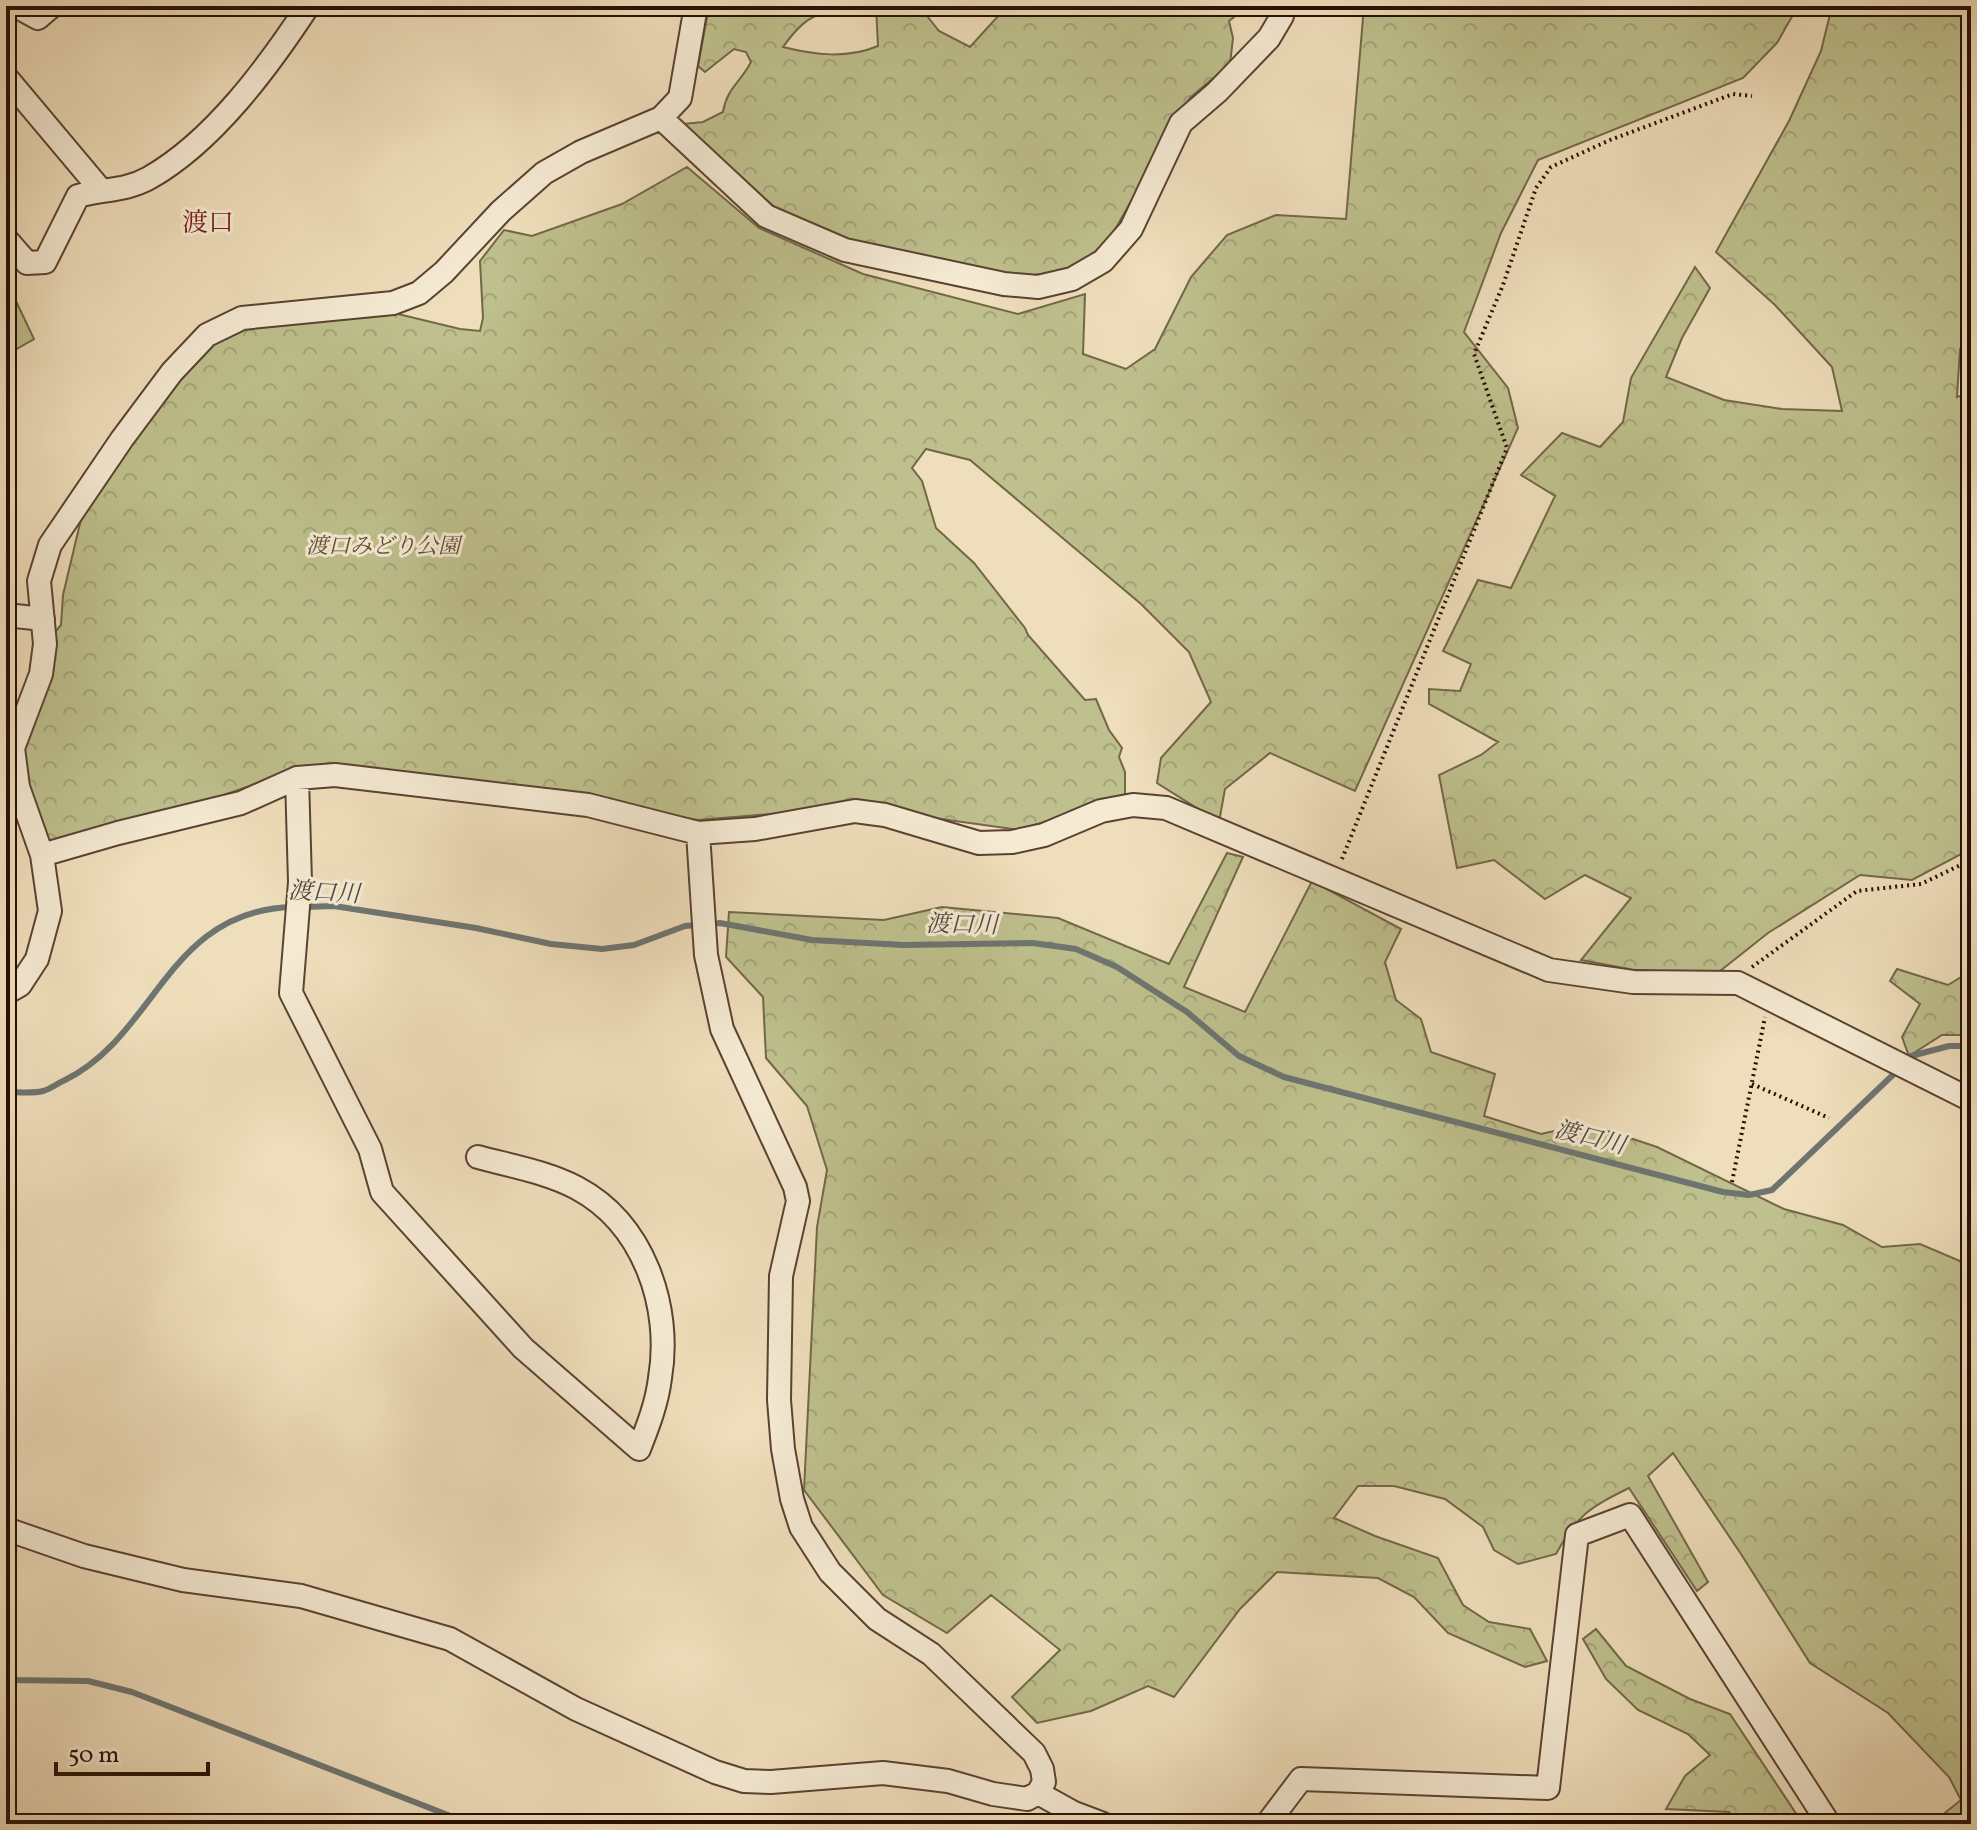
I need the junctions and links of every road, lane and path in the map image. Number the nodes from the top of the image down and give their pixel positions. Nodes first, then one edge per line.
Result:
1 (16, 6) edge
2 (52, 6) edge
3 (308, 6) edge
4 (696, 6) edge
5 (1283, 6) edge
6 (6, 77) edge
7 (1752, 96) dead end
8 (661, 118) junction
9 (100, 189) junction
10 (6, 239) edge
11 (6, 615) edge
12 (43, 619) junction
13 (297, 778) junction
14 (698, 833) junction
15 (42, 855) junction
16 (1971, 860) edge
17 (1334, 878) junction
18 (1738, 983) junction
19 (6, 993) edge
20 (1769, 999) junction
21 (1752, 1084) junction
22 (1971, 1100) edge
23 (1829, 1118) dead end
24 (478, 1157) dead end
25 (1732, 1182) dead end
26 (6, 1529) edge
27 (1038, 1793) junction
28 (1103, 1824) edge
29 (1267, 1824) edge
30 (1829, 1824) edge

1 - 2 street
3 - 9 street
4 - 8 street
5 - 8 street
6 - 9 street
7 - 17 path
8 - 12 street
9 - 10 street
11 - 12 street
12 - 15 street
13 - 14 street
13 - 15 street
13 - 24 street
14 - 17 street
14 - 27 street
15 - 19 street
16 - 18 path
17 - 18 street
18 - 20 street
20 - 21 path
20 - 22 street
21 - 23 path
21 - 25 path
26 - 27 street
27 - 28 street
29 - 30 street

